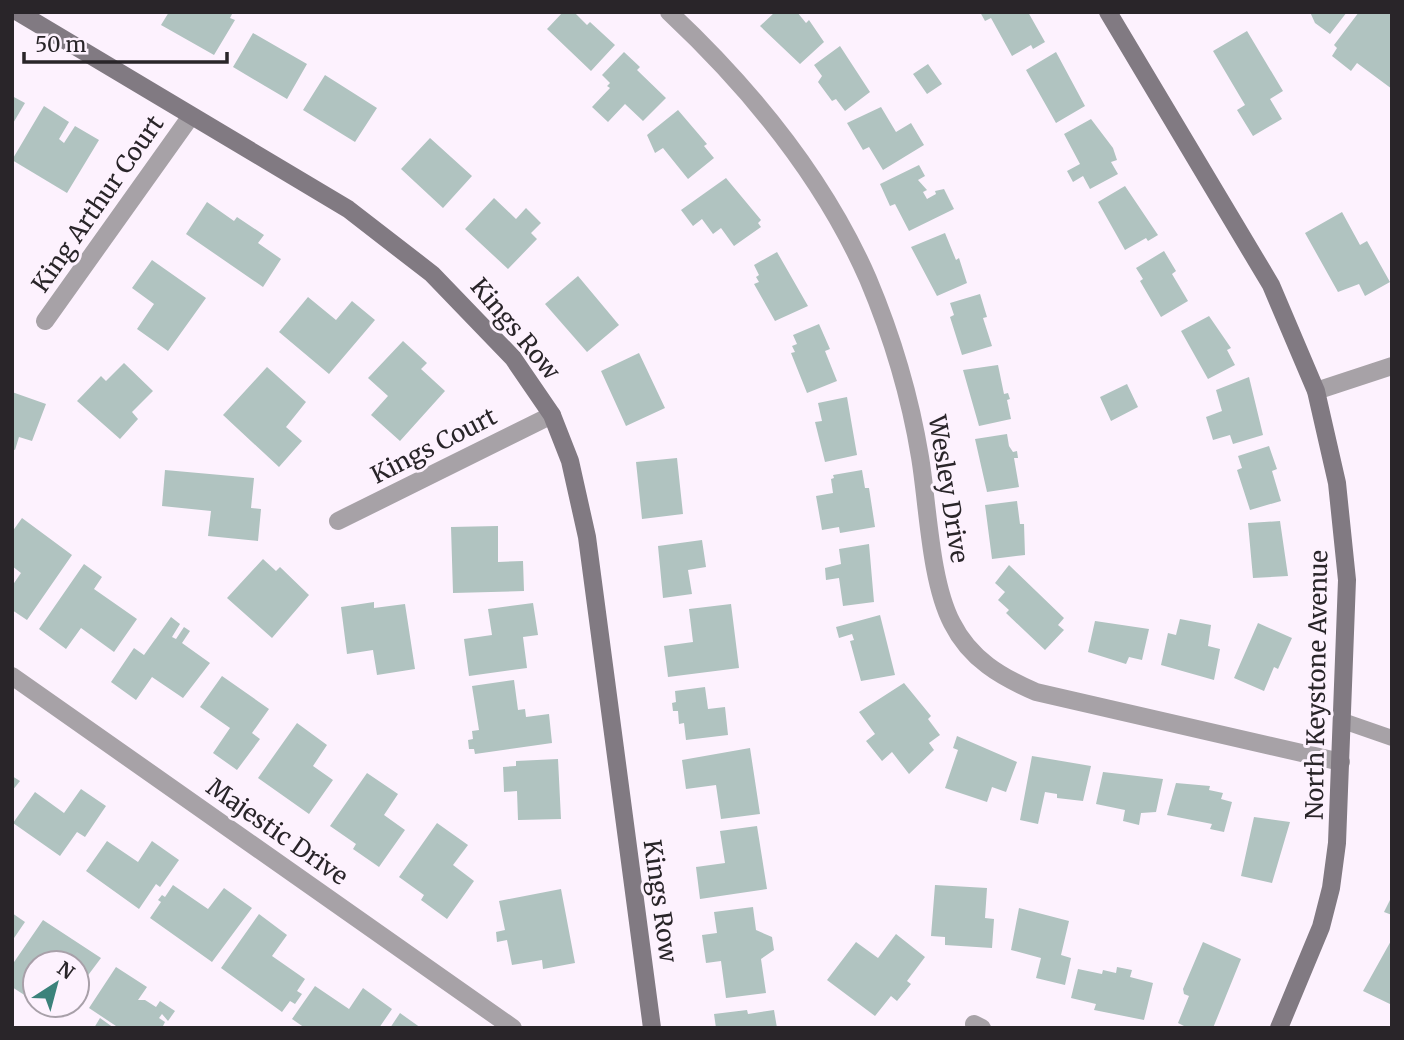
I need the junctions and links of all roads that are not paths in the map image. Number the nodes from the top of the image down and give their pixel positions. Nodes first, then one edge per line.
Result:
1 (18, 12) edge
2 (669, 12) edge
3 (1108, 12) edge
4 (191, 116) junction
5 (45, 321) dead end
6 (1392, 366) edge
7 (1316, 391) junction
8 (552, 415) junction
9 (338, 522) dead end
10 (12, 676) edge
11 (1343, 721) junction
12 (1392, 738) edge
13 (1341, 762) junction
14 (513, 1028) edge
15 (652, 1028) edge
16 (1279, 1028) edge

1 - 4 main road, Kings Row
2 - 13 street, Wesley Drive
3 - 7 main road, North Keystone Avenue
4 - 5 street, King Arthur Court
4 - 8 main road, Kings Row
6 - 7 street
7 - 11 main road, North Keystone Avenue
8 - 9 street, Kings Court
8 - 15 main road, Kings Row
10 - 14 street, Majestic Drive
11 - 12 lane
11 - 13 main road, North Keystone Avenue
13 - 16 main road, North Keystone Avenue

